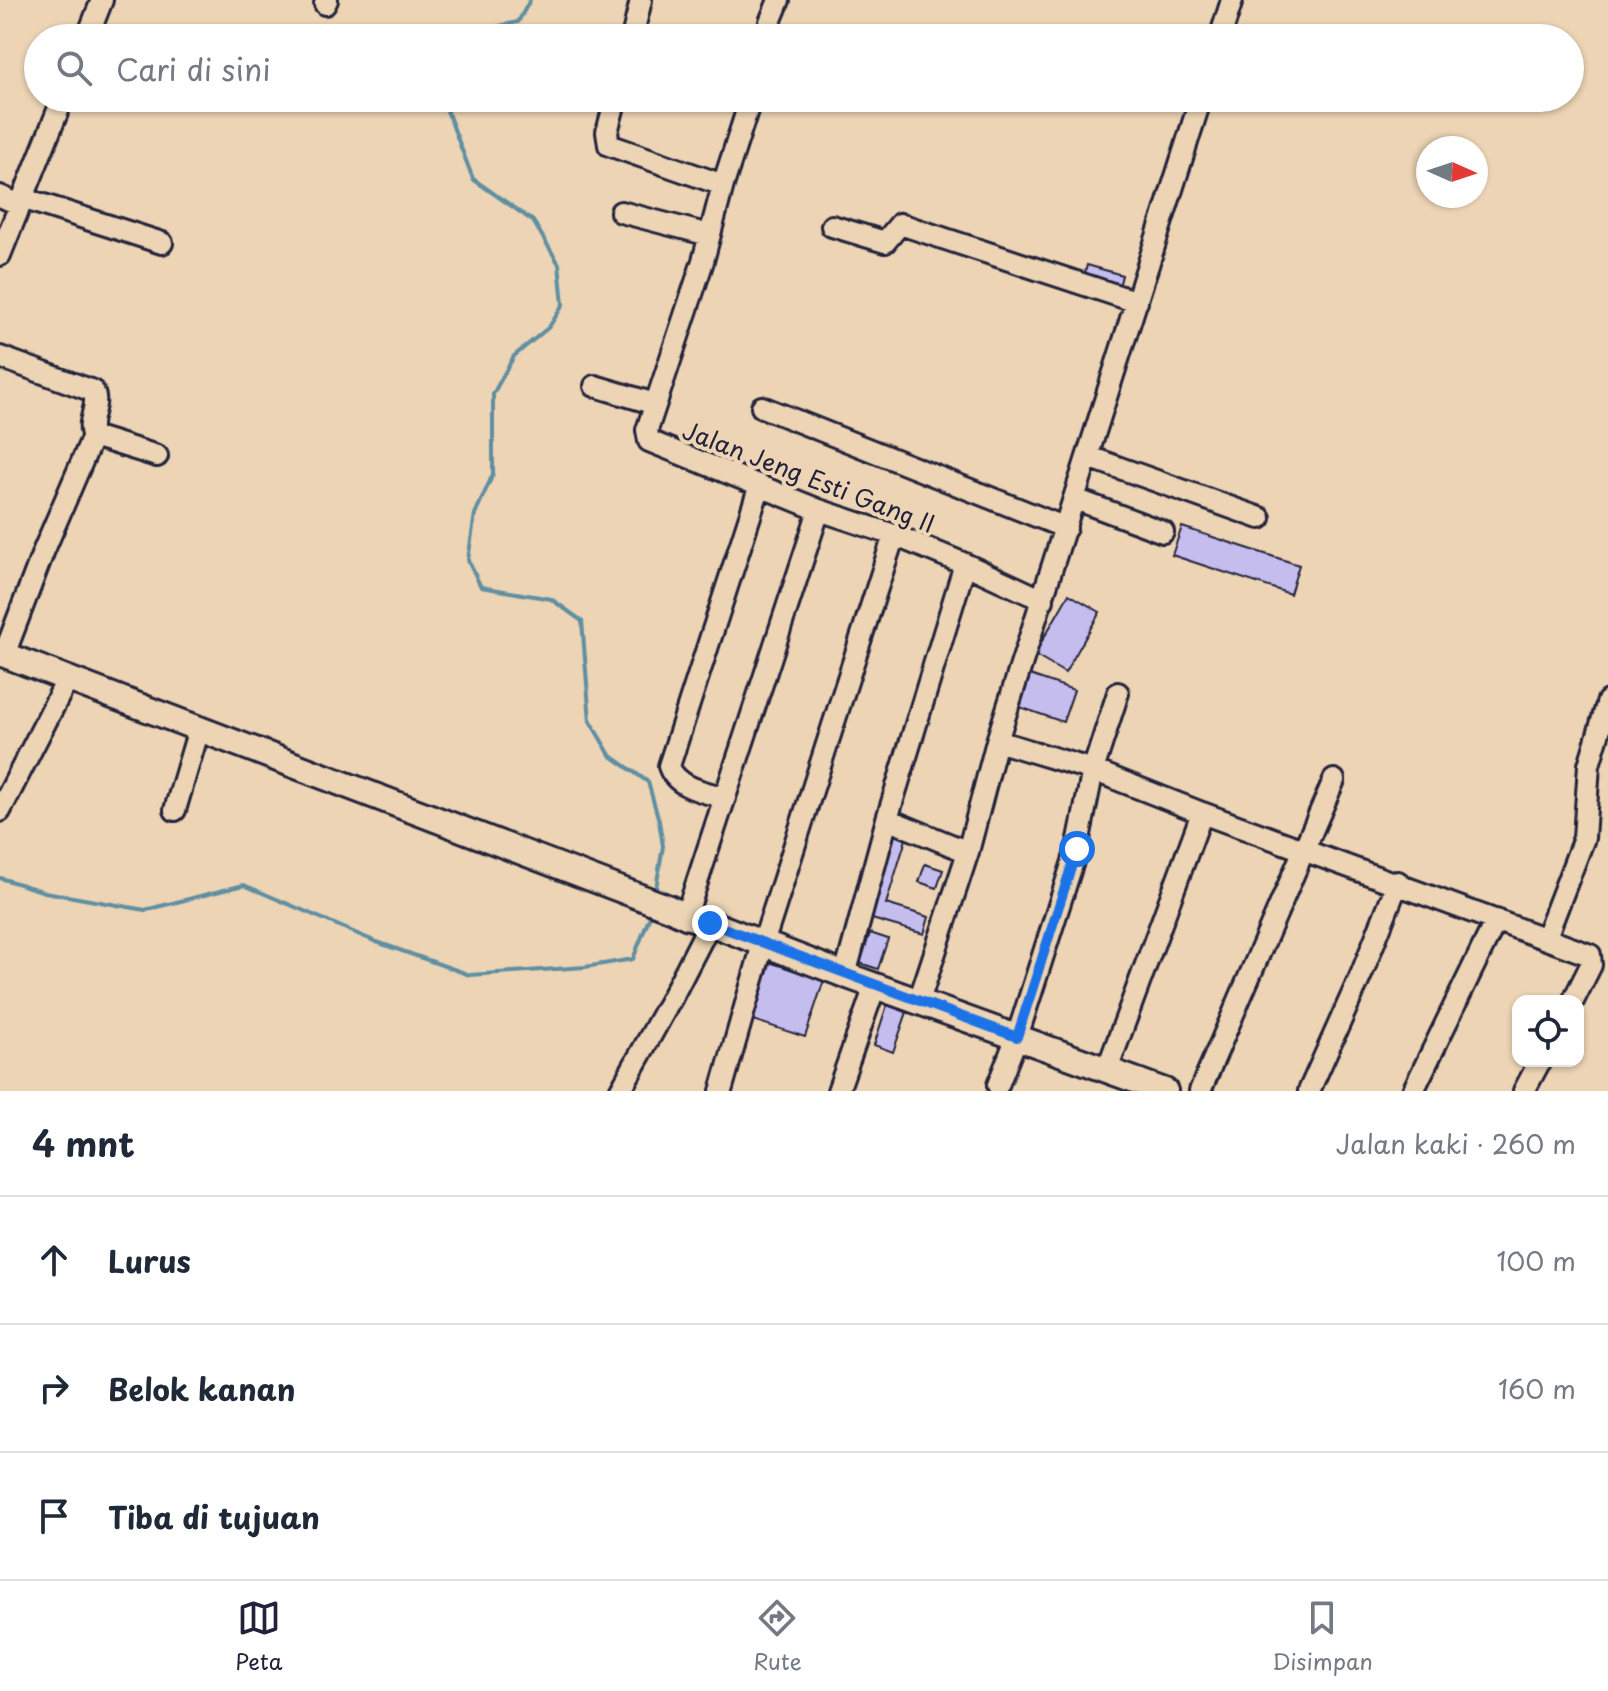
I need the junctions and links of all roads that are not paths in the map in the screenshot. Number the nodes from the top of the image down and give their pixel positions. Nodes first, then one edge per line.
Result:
1 (102, 0) edge
2 (641, 0) edge
3 (779, 0) edge
4 (1232, 0) edge
5 (93, 24) edge
6 (635, 24) edge
7 (770, 24) edge
8 (1224, 24) edge
9 (57, 112) edge
10 (612, 112) edge
11 (746, 112) edge
12 (1197, 112) edge
13 (723, 185) junction
14 (0, 196) edge
15 (21, 202) junction
16 (621, 212) dead end
17 (832, 226) dead end
18 (709, 235) junction
19 (162, 243) dead end
20 (0, 255) edge
21 (1137, 302) junction
22 (0, 357) edge
23 (595, 386) dead end
24 (655, 404) junction
25 (762, 407) dead end
26 (93, 436) junction
27 (157, 456) dead end
28 (1089, 457) junction
29 (760, 485) junction
30 (1075, 499) junction
31 (819, 510) junction
32 (1260, 518) dead end
33 (1066, 528) junction
34 (1163, 532) dead end
35 (894, 535) junction
36 (965, 564) junction
37 (1043, 600) junction
38 (2, 654) edge
39 (67, 680) junction
40 (1118, 693) dead end
41 (1608, 701) edge
42 (199, 729) junction
43 (997, 741) junction
44 (1093, 770) junction
45 (1334, 780) dead end
46 (725, 798) junction
47 (1, 804) edge
48 (175, 810) dead end
49 (1202, 813) junction
50 (887, 819) junction
51 (1304, 849) junction
52 (968, 852) junction
53 (1398, 882) junction
54 (677, 912) junction
55 (1496, 920) junction
56 (710, 923) junction
57 (1546, 937) junction
58 (763, 944) junction
59 (845, 975) junction
60 (875, 986) junction
61 (1576, 995) edge
62 (919, 1001) junction
63 (1017, 1037) junction
64 (1537, 1067) edge
65 (1107, 1070) junction
66 (998, 1085) dead end
67 (620, 1091) edge
68 (721, 1091) edge
69 (838, 1091) edge
70 (1165, 1091) edge
71 (1200, 1091) edge
72 (1309, 1091) edge
73 (1413, 1091) edge
74 (1524, 1091) edge

1 - 5 street
2 - 6 street
3 - 7 street
4 - 8 street
9 - 15 street
10 - 13 street
11 - 13 street, Jalan Jeng Esti Gang II
12 - 21 street
13 - 18 street, Jalan Jeng Esti Gang II
14 - 15 street
15 - 19 street
15 - 20 street
16 - 18 street
17 - 21 street
18 - 24 street, Jalan Jeng Esti Gang II
21 - 28 street
22 - 26 street
23 - 24 street
24 - 29 street, Jalan Jeng Esti Gang II
25 - 33 street
26 - 27 street
26 - 38 street
28 - 30 street
28 - 32 street
29 - 31 street, Jalan Jeng Esti Gang II
29 - 46 street
30 - 33 street
30 - 34 street
31 - 35 street, Jalan Jeng Esti Gang II
31 - 46 street
33 - 37 street
35 - 36 street, Jalan Jeng Esti Gang II
35 - 58 street
36 - 37 street, Jalan Jeng Esti Gang II
36 - 50 street
37 - 43 street
38 - 39 main road
39 - 42 main road
39 - 47 street
40 - 44 street
41 - 57 street
42 - 48 street
42 - 54 main road
43 - 44 street
43 - 52 street
44 - 49 street
44 - 63 street
45 - 51 street
46 - 54 street
49 - 51 street
49 - 65 street
50 - 52 street
50 - 59 street
51 - 53 street
51 - 71 street
52 - 62 street
53 - 55 street
53 - 72 street
54 - 56 main road
55 - 57 street
55 - 73 street
56 - 58 main road
56 - 67 street
57 - 61 street
58 - 59 main road
58 - 68 street
59 - 60 main road
60 - 62 main road
60 - 69 street
62 - 63 main road
63 - 65 main road
63 - 66 street
64 - 74 street
65 - 70 main road

